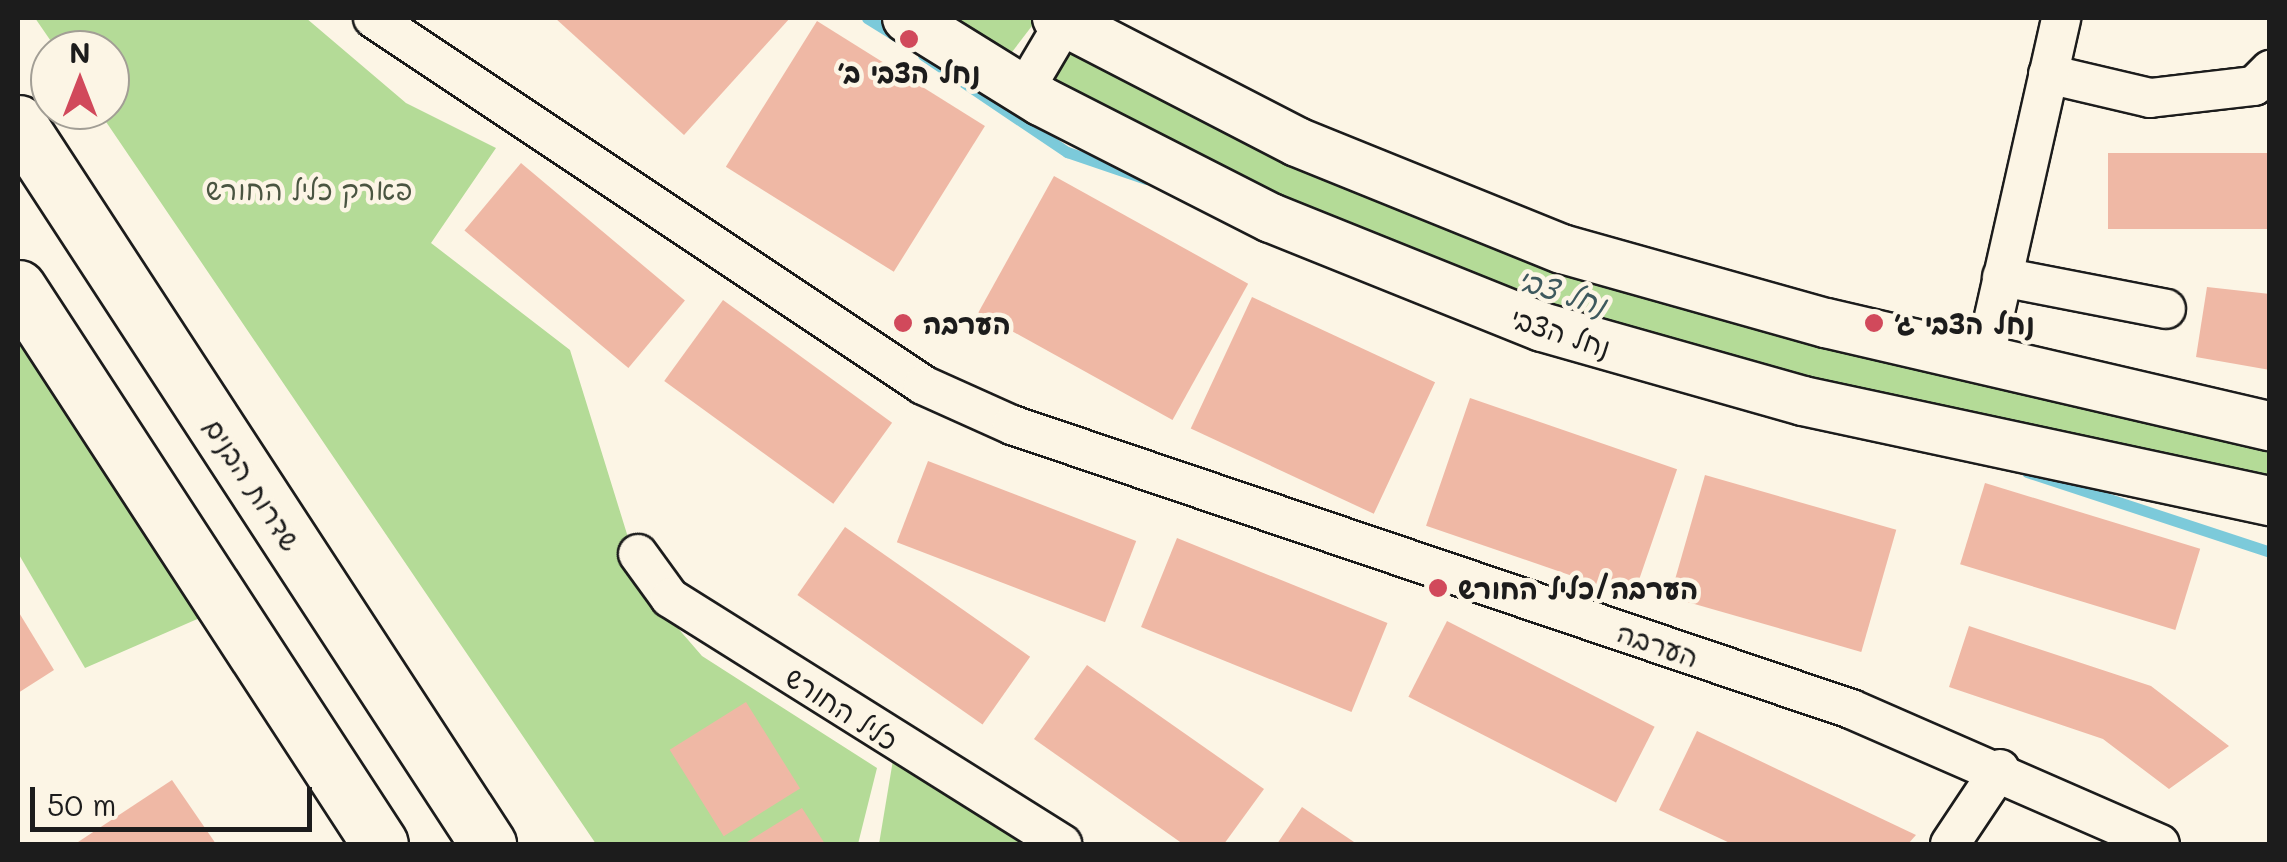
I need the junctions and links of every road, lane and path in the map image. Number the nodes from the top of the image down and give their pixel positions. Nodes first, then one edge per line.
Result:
1 (373, 18) edge
2 (907, 18) edge
3 (2060, 18) edge
4 (1063, 19) edge
5 (2270, 70) edge
6 (2048, 74) junction
7 (1025, 90) junction
8 (18, 123) edge
9 (2002, 277) junction
10 (18, 288) edge
11 (2166, 309) dead end
12 (1984, 360) junction
13 (2270, 426) edge
14 (2270, 501) edge
15 (638, 554) dead end
16 (2000, 769) junction
17 (380, 844) edge
18 (488, 844) edge
19 (1062, 844) edge
20 (1950, 844) edge
21 (2160, 844) edge

1 - 16 street, הערבה
2 - 7 street, נחל הצבי
3 - 6 street
4 - 7 street
4 - 12 street
5 - 6 street
6 - 9 street
7 - 14 street, נחל הצבי
8 - 18 main road, שדרות הבנים
9 - 11 street
9 - 12 street
10 - 17 main road
12 - 13 street
15 - 19 street, כליל החורש
16 - 20 street
16 - 21 street, הערבה

